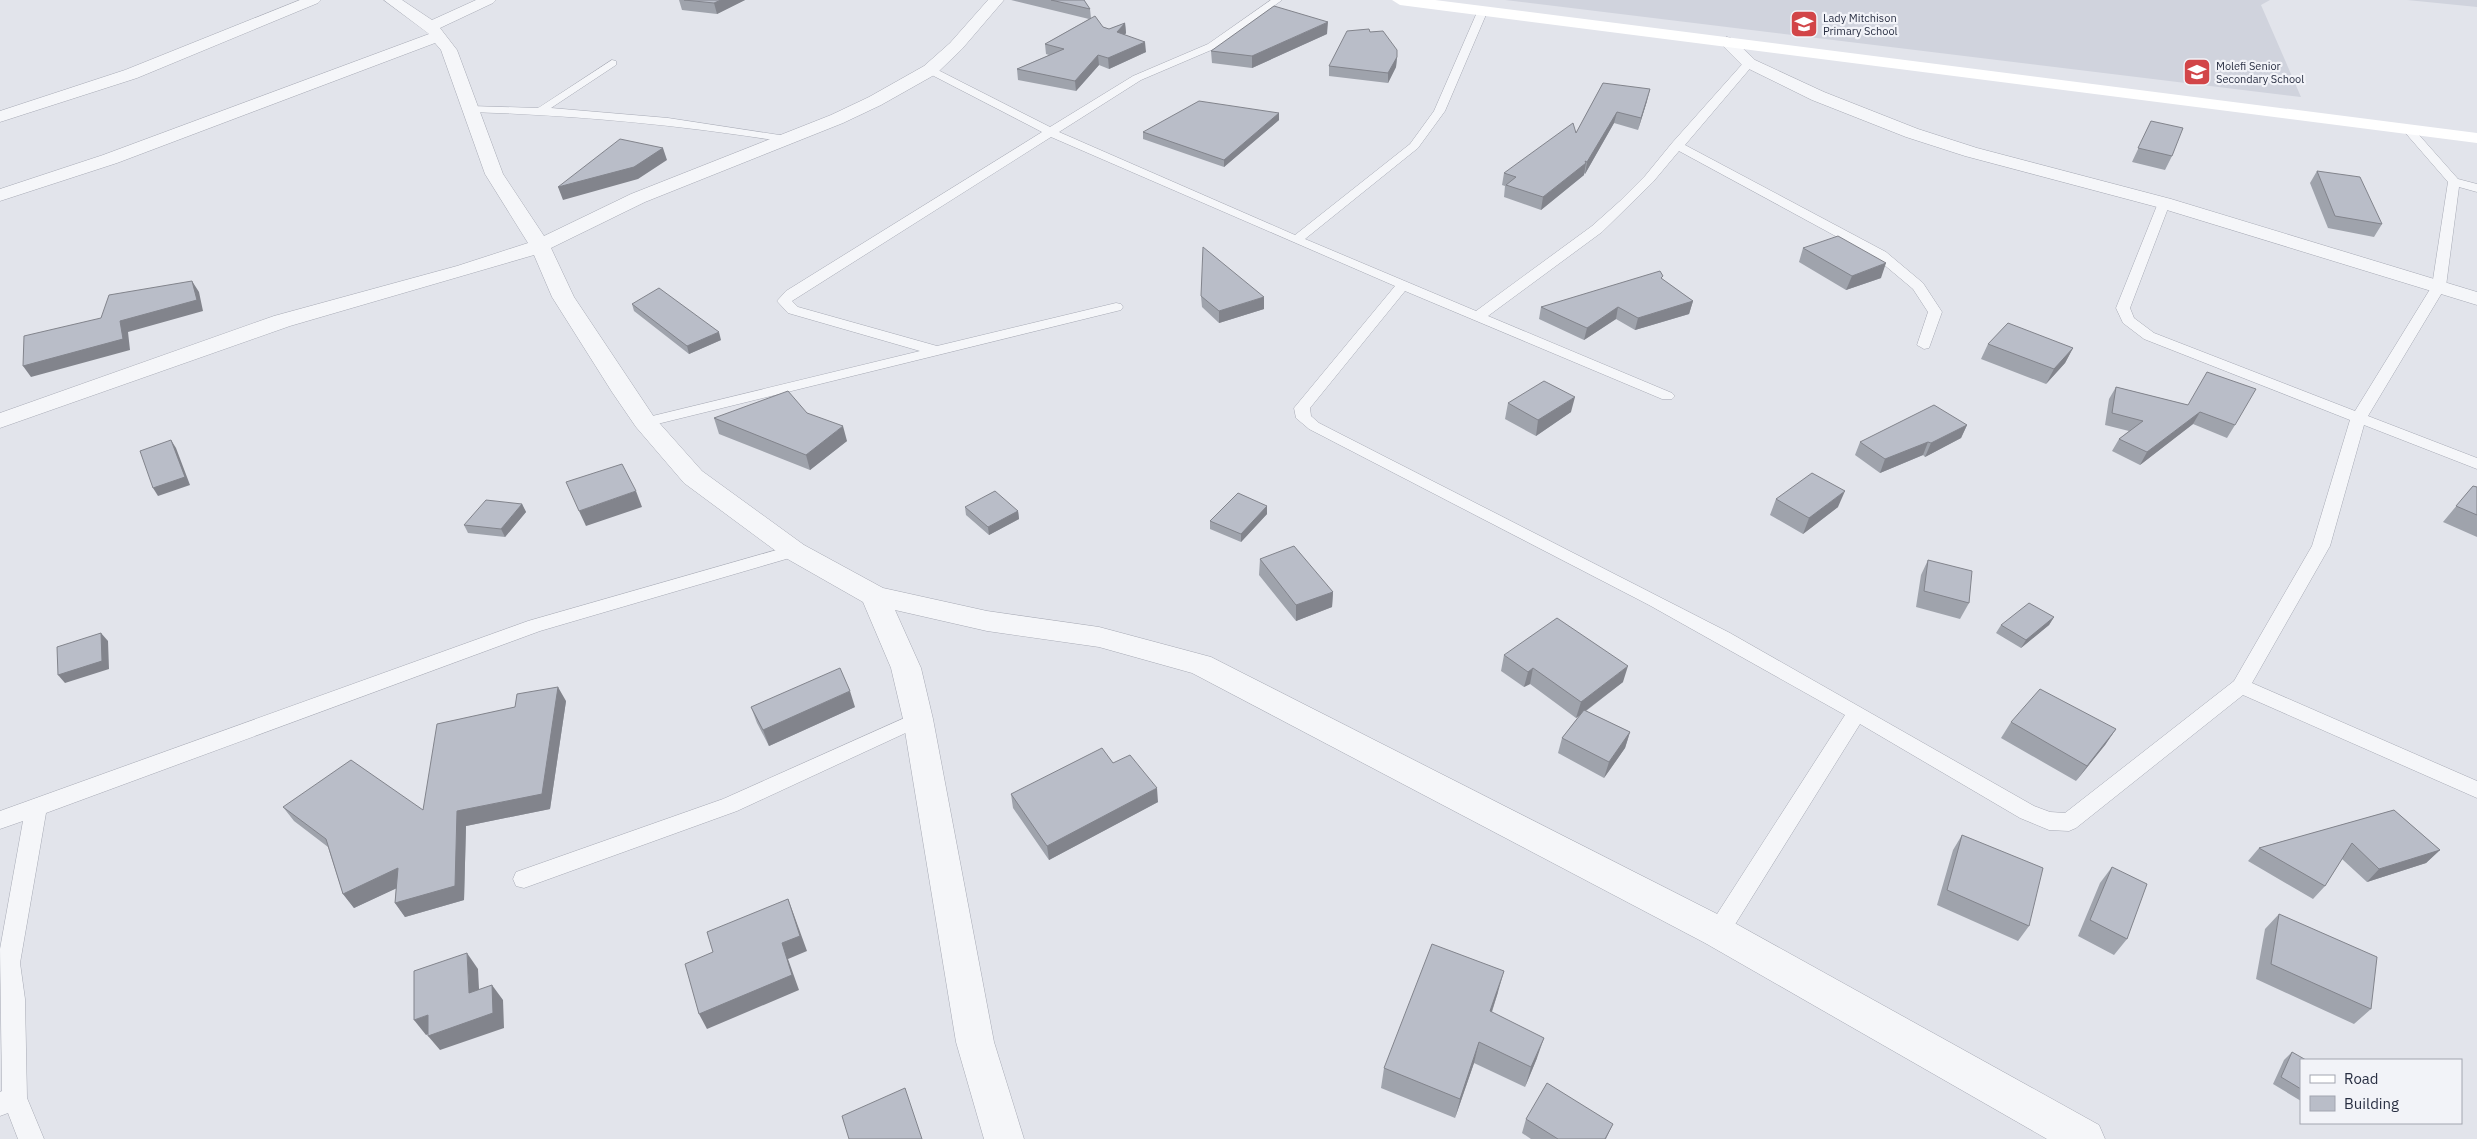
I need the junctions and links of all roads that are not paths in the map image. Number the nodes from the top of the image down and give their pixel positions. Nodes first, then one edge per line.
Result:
1 (313, 0) edge
2 (392, 0) edge
3 (488, 0) edge
4 (996, 0) edge
5 (1277, 0) edge
6 (1400, 0) edge
7 (1483, 10) junction
8 (434, 31) junction
9 (1727, 42) junction
10 (612, 63) dead end
11 (1749, 63) junction
12 (930, 70) junction
13 (470, 109) junction
14 (542, 110) junction
15 (0, 117) edge
16 (2408, 129) junction
17 (1050, 132) junction
18 (2477, 138) edge
19 (786, 139) junction
20 (1676, 145) junction
21 (2454, 182) junction
22 (2477, 188) edge
23 (0, 196) edge
24 (2164, 203) junction
25 (1296, 240) junction
26 (540, 246) junction
27 (1402, 285) junction
28 (2438, 286) junction
29 (2477, 299) edge
30 (1116, 307) dead end
31 (1478, 316) junction
32 (1924, 345) dead end
33 (934, 350) junction
34 (1667, 396) dead end
35 (2358, 419) junction
36 (0, 420) edge
37 (645, 422) junction
38 (2477, 464) edge
39 (794, 551) junction
40 (875, 596) junction
41 (2240, 686) junction
42 (1857, 713) junction
43 (918, 719) junction
44 (2477, 790) edge
45 (36, 808) junction
46 (0, 820) edge
47 (524, 879) dead end
48 (1718, 932) junction
49 (8, 1101) edge
50 (31, 1139) edge
51 (1004, 1139) edge
52 (2085, 1139) edge

1 - 15 street
2 - 8 street
3 - 8 street
4 - 12 street
5 - 17 lane
6 - 7 main road
7 - 9 main road
7 - 25 lane
8 - 13 street
8 - 23 street
9 - 11 street
9 - 16 main road
10 - 14 lane
11 - 20 lane
11 - 24 street
12 - 17 lane
12 - 19 street
13 - 14 lane
13 - 26 street
14 - 19 lane
16 - 18 main road
16 - 21 lane
17 - 25 lane
17 - 33 lane
19 - 26 street
20 - 31 lane
20 - 32 lane
21 - 22 lane
21 - 28 lane
24 - 28 street
24 - 35 lane
25 - 27 lane
26 - 36 street
26 - 37 street
27 - 31 lane
27 - 42 lane
28 - 29 street
28 - 35 lane
30 - 33 lane
31 - 34 lane
33 - 37 lane
35 - 38 lane
35 - 41 lane
37 - 39 street
39 - 40 street
39 - 45 lane
40 - 43 street
40 - 48 street
41 - 42 lane
41 - 44 lane
42 - 48 lane
43 - 47 lane
43 - 51 street
45 - 46 lane
45 - 49 lane
48 - 52 street
49 - 50 lane

